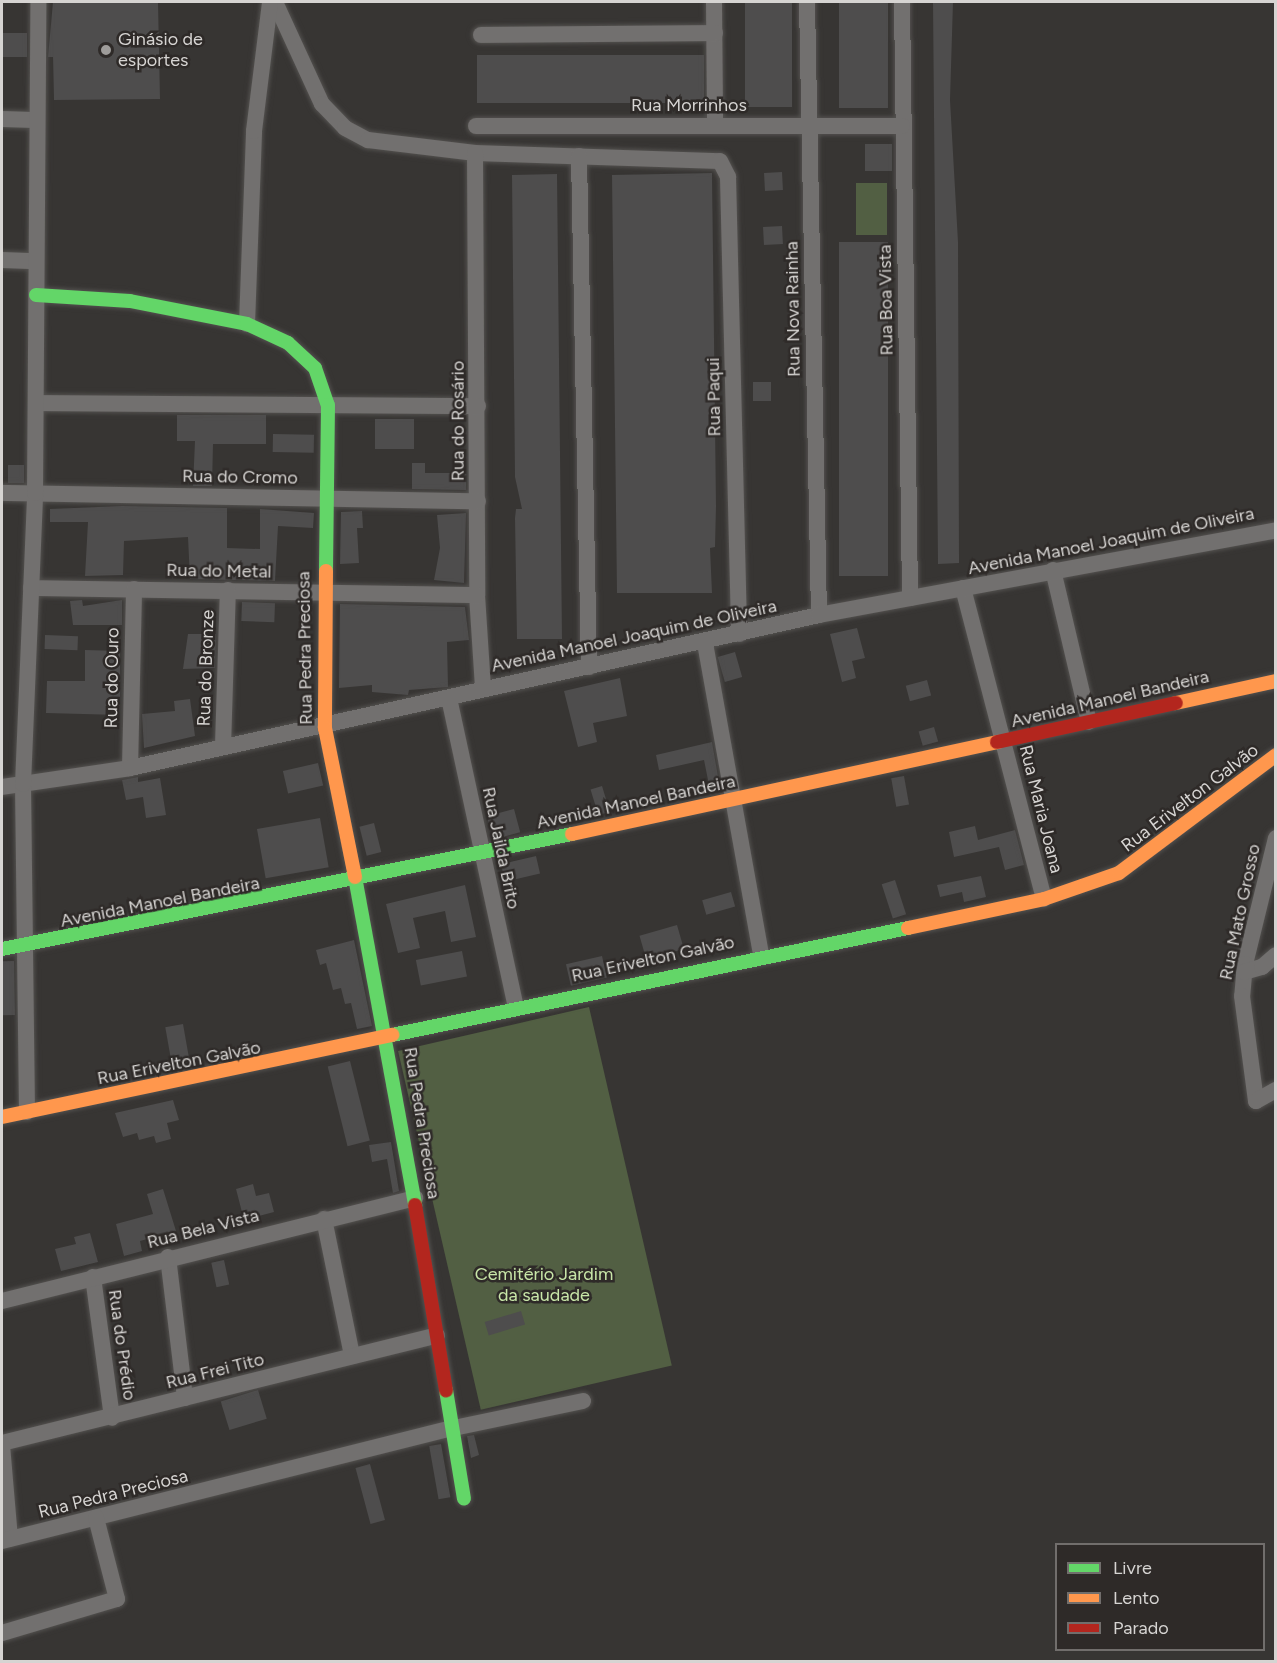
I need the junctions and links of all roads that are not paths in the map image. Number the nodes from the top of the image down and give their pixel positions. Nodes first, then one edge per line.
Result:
1 (38, 2) edge
2 (270, 2) edge
3 (275, 2) edge
4 (714, 2) edge
5 (807, 2) edge
6 (902, 2) edge
7 (715, 33) junction
8 (480, 35) dead end
9 (2, 119) edge
10 (34, 120) junction
11 (715, 124) junction
12 (809, 125) junction
13 (476, 126) dead end
14 (902, 126) junction
15 (475, 153) junction
16 (579, 156) junction
17 (2, 260) edge
18 (36, 261) junction
19 (36, 295) junction
20 (247, 324) junction
21 (36, 402) junction
22 (328, 405) junction
23 (478, 406) junction
24 (2, 493) edge
25 (34, 493) junction
26 (325, 498) junction
27 (478, 501) junction
28 (1275, 530) edge
29 (1053, 570) junction
30 (31, 588) junction
31 (963, 588) junction
32 (134, 589) junction
33 (228, 590) junction
34 (323, 593) junction
35 (477, 595) junction
36 (910, 598) junction
37 (819, 615) junction
38 (740, 634) junction
39 (705, 643) junction
40 (589, 667) junction
41 (1275, 681) edge
42 (483, 689) junction
43 (449, 698) junction
44 (1089, 722) junction
45 (325, 728) junction
46 (1004, 742) junction
47 (224, 746) junction
48 (1275, 755) edge
49 (130, 768) junction
50 (23, 784) junction
51 (2, 787) edge
52 (736, 800) junction
53 (1275, 838) edge
54 (482, 852) junction
55 (353, 882) junction
56 (1044, 899) junction
57 (23, 946) junction
58 (2, 950) edge
59 (761, 955) junction
60 (1275, 955) edge
61 (1244, 972) junction
62 (516, 1006) junction
63 (388, 1039) junction
64 (1275, 1090) edge
65 (27, 1112) junction
66 (2, 1117) edge
67 (415, 1198) junction
68 (324, 1219) junction
69 (168, 1257) junction
70 (93, 1277) junction
71 (2, 1301) edge
72 (437, 1335) junction
73 (352, 1356) junction
74 (185, 1398) junction
75 (583, 1401) dead end
76 (112, 1418) junction
77 (449, 1429) junction
78 (2, 1444) edge
79 (464, 1499) dead end
80 (96, 1518) junction
81 (6, 1540) edge
82 (2, 1633) edge

1 - 10 street
2 - 20 street
3 - 15 street
4 - 7 street
5 - 12 street, Rua Nova Rainha
6 - 14 street, Rua Boa Vista
7 - 8 street
7 - 11 street
9 - 10 street
10 - 18 street
11 - 12 street, Rua Morrinhos
11 - 13 street, Rua Morrinhos
12 - 14 street, Rua Morrinhos
12 - 37 street, Rua Nova Rainha
14 - 36 street, Rua Boa Vista
15 - 16 street
15 - 23 street, Rua do Rosário
16 - 38 street, Rua Paqui
16 - 40 street
17 - 18 street
18 - 19 street
19 - 20 street
19 - 21 street
20 - 22 street, Rua Pedra Preciosa
21 - 22 street
21 - 25 street
22 - 23 street
22 - 26 street, Rua Pedra Preciosa
23 - 27 street, Rua do Rosário
24 - 25 street, Rua do Cromo
25 - 26 street, Rua do Cromo
25 - 30 street
26 - 27 street, Rua do Cromo
26 - 34 street, Rua Pedra Preciosa
27 - 35 street, Rua do Rosário
28 - 29 street, Avenida Manoel Joaquim de Oliveira
29 - 31 street, Avenida Manoel Joaquim de Oliveira
29 - 44 street
30 - 32 street, Rua do Metal
30 - 50 street
31 - 36 street, Avenida Manoel Joaquim de Oliveira
31 - 46 street, Rua Maria Joana
32 - 33 street, Rua do Metal
32 - 49 street, Rua do Ouro
33 - 34 street, Rua do Metal
33 - 47 street, Rua do Bronze
34 - 35 street, Rua do Metal
34 - 45 street, Rua Pedra Preciosa
35 - 42 street, Rua do Rosário
36 - 37 street, Avenida Manoel Joaquim de Oliveira
37 - 38 street, Avenida Manoel Joaquim de Oliveira
38 - 39 street, Avenida Manoel Joaquim de Oliveira
39 - 40 street, Avenida Manoel Joaquim de Oliveira
39 - 52 street
40 - 42 street, Avenida Manoel Joaquim de Oliveira
41 - 44 street, Avenida Manoel Bandeira
42 - 43 street, Avenida Manoel Joaquim de Oliveira
43 - 45 street, Avenida Manoel Joaquim de Oliveira
43 - 54 street, Rua Jailda Brito
44 - 46 street, Avenida Manoel Bandeira
45 - 47 street, Avenida Manoel Joaquim de Oliveira
45 - 55 street, Rua Pedra Preciosa
46 - 52 street, Avenida Manoel Bandeira
46 - 56 street, Rua Maria Joana
47 - 49 street, Avenida Manoel Joaquim de Oliveira
48 - 56 street, Rua Erivelton Galvão
49 - 50 street, Avenida Manoel Joaquim de Oliveira
50 - 51 street, Avenida Manoel Joaquim de Oliveira
50 - 57 street
52 - 54 street, Avenida Manoel Bandeira
52 - 59 street
53 - 61 street, Rua Mato Grosso
54 - 55 street, Avenida Manoel Bandeira
54 - 62 street, Rua Jailda Brito
55 - 57 street, Avenida Manoel Bandeira
55 - 63 street, Rua Pedra Preciosa
56 - 59 street, Rua Erivelton Galvão
57 - 58 street, Avenida Manoel Bandeira
57 - 65 street
59 - 62 street, Rua Erivelton Galvão
60 - 61 street
61 - 64 street, Rua Mato Grosso
62 - 63 street, Rua Erivelton Galvão
63 - 65 street, Rua Erivelton Galvão
63 - 67 street, Rua Pedra Preciosa
65 - 66 street, Rua Erivelton Galvão
67 - 68 street, Rua Bela Vista
67 - 72 street, Rua Pedra Preciosa
68 - 69 street, Rua Bela Vista
68 - 73 street
69 - 70 street, Rua Bela Vista
69 - 74 street
70 - 71 street, Rua Bela Vista
70 - 76 street, Rua do Prédio
72 - 73 street, Rua Frei Tito
72 - 77 street, Rua Pedra Preciosa
73 - 74 street, Rua Frei Tito
74 - 76 street, Rua Frei Tito
75 - 77 street
76 - 78 street, Rua Frei Tito
77 - 79 street
77 - 80 street, Rua Pedra Preciosa
78 - 81 street
80 - 81 street, Rua Pedra Preciosa
80 - 82 street

